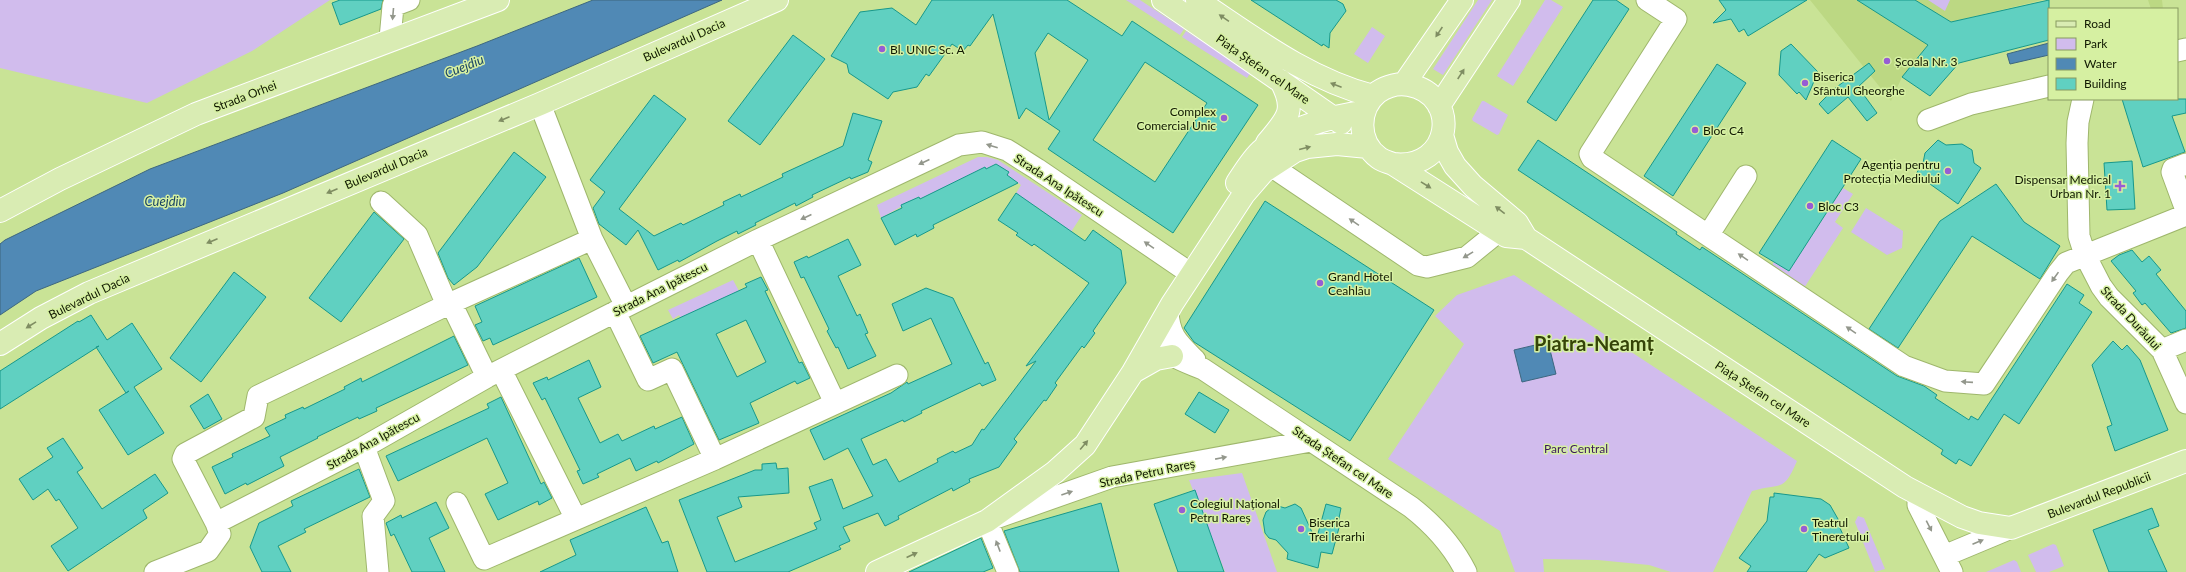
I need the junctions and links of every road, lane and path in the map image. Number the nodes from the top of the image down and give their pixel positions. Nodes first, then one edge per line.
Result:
1 (409, 0) edge
2 (498, 0) edge
3 (777, 0) edge
4 (1162, 0) edge
5 (1197, 0) edge
6 (1462, 0) edge
7 (1509, 0) edge
8 (1647, 0) edge
9 (390, 39) junction
10 (1281, 81) junction
11 (1404, 84) junction
12 (2048, 86) edge
13 (2083, 100) edge
14 (540, 104) junction
15 (1368, 104) junction
16 (1439, 106) junction
17 (1333, 118) junction
18 (1928, 120) dead end
19 (1442, 135) junction
20 (1366, 143) junction
21 (1267, 158) junction
22 (1393, 164) junction
23 (2186, 164) edge
24 (1746, 176) dead end
25 (381, 202) dead end
26 (2186, 210) edge
27 (0, 211) edge
28 (2186, 215) edge
29 (1499, 231) junction
30 (1709, 234) junction
31 (1526, 238) junction
32 (592, 239) junction
33 (758, 240) junction
34 (2085, 255) junction
35 (1181, 267) junction
36 (449, 304) junction
37 (621, 309) junction
38 (1168, 311) junction
39 (1154, 335) junction
40 (2186, 340) edge
41 (0, 344) edge
42 (2162, 350) junction
43 (1172, 356) junction
44 (1203, 369) junction
45 (1133, 372) junction
46 (494, 374) junction
47 (897, 375) dead end
48 (835, 403) junction
49 (2186, 403) edge
50 (1311, 441) junction
51 (364, 447) junction
52 (715, 459) junction
53 (2186, 461) edge
54 (1918, 494) junction
55 (457, 503) dead end
56 (576, 519) junction
57 (987, 520) junction
58 (216, 523) junction
59 (2011, 528) junction
60 (1948, 564) edge
61 (155, 572) edge
62 (378, 572) edge
63 (877, 572) edge
64 (1008, 572) edge
65 (1466, 572) edge

1 -> 9 street
2 - 9 main road, Strada Orhei
3 - 14 main road, Bulevardul Dacia
4 - 10 main road, Piața Ștefan cel Mare
15 -> 5 main road, Piața Ștefan cel Mare
6 -> 11 main road
16 -> 7 main road
8 - 30 street
9 - 27 main road, Strada Orhei
10 - 17 main road, Piața Ștefan cel Mare
10 - 21 main road
11 - 15 main road
11 - 16 main road
12 - 18 street
13 - 34 street, Strada Durăului
14 - 32 street
14 -> 41 main road, Bulevardul Dacia
15 - 17 main road, Strada Petru Rareș
15 - 20 main road
16 - 19 main road
17 - 20 main road, Piața Ștefan cel Mare
17 - 21 main road, Strada Petru Rareș
19 - 22 main road
31 -> 19 main road, Piața Ștefan cel Mare
21 -> 20 main road, Strada Petru Rareș
20 - 22 main road
29 -> 21 street
21 - 35 main road, Strada Petru Rareș
21 - 38 main road, Strada Petru Rareș
22 -> 29 main road, Piața Ștefan cel Mare
23 - 26 street
24 - 30 street
25 - 36 street
28 - 34 street
29 - 31 main road, Piața Ștefan cel Mare
34 -> 30 street
31 - 54 main road, Piața Ștefan cel Mare
32 - 36 street
32 - 37 street
35 -> 33 street, Strada Ana Ipătescu
33 - 37 street, Strada Ana Ipătescu
33 - 48 street
34 - 42 street, Strada Durăului
35 - 39 main road, Strada Petru Rareș
36 - 46 street
36 - 58 street
37 - 46 street, Strada Ana Ipătescu
37 - 52 street
38 - 39 main road, Strada Petru Rareș
38 - 44 street, Strada Ștefan cel Mare
39 - 43 street, Strada Ștefan cel Mare
39 - 45 main road, Strada Petru Rareș
40 - 42 street
42 - 49 street, Strada Durăului
43 - 44 street, Strada Ștefan cel Mare
43 - 45 main road
44 - 50 street, Strada Ștefan cel Mare
57 -> 45 main road, Strada Petru Rareș
46 - 51 street, Strada Ana Ipătescu
46 - 56 street
47 - 48 street
48 - 52 street
57 -> 50 street, Strada Petru Rareș
50 - 65 street, Strada Ștefan cel Mare
51 - 58 street, Strada Ana Ipătescu
51 - 62 street
52 - 56 street
53 - 59 main road, Bulevardul Republicii
54 - 59 main road, Piața Ștefan cel Mare
54 -> 60 street
55 - 56 street
63 -> 57 main road, Strada Petru Rareș
64 -> 57 street
58 - 61 street
60 -> 59 street

